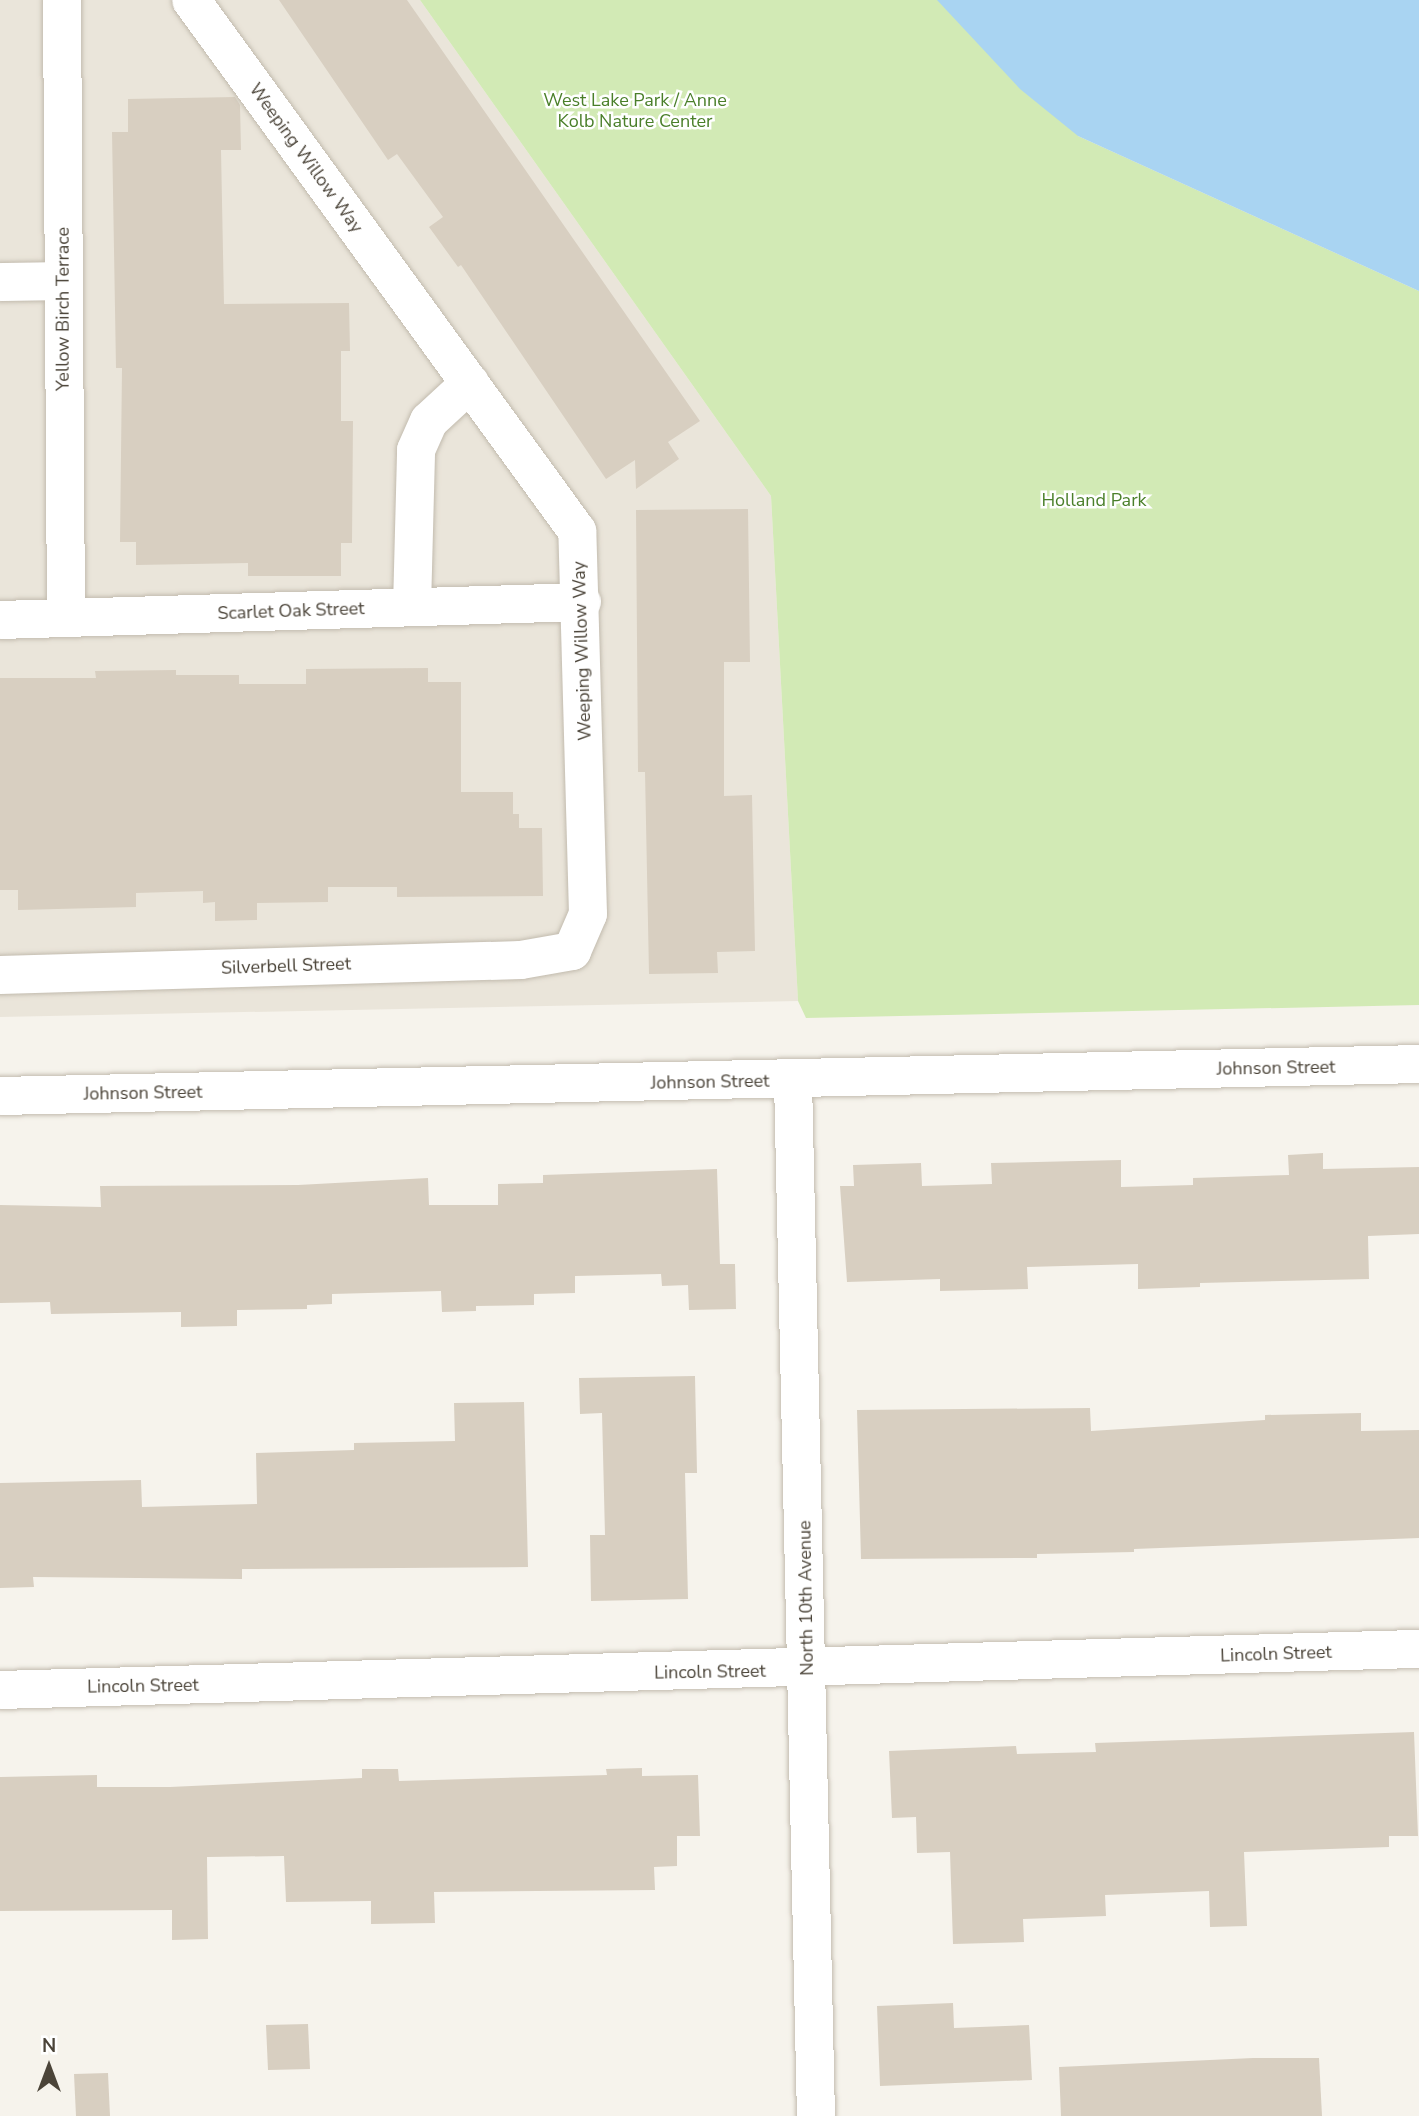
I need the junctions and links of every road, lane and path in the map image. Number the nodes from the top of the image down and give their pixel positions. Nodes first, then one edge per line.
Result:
1 (62, 0) edge
2 (191, 0) edge
3 (62, 281) junction
4 (0, 282) edge
5 (470, 383) junction
6 (582, 602) junction
7 (412, 607) junction
8 (66, 617) junction
9 (0, 620) edge
10 (572, 951) joint
11 (0, 975) edge
12 (1419, 1064) edge
13 (793, 1080) junction
14 (0, 1096) edge
15 (1419, 1649) edge
16 (808, 1670) junction
17 (0, 1690) edge
18 (816, 2116) edge

1 - 3 street, Yellow Birch Terrace
2 - 5 street, Weeping Willow Way
3 - 4 street
3 - 8 street, Yellow Birch Terrace
5 - 6 street, Weeping Willow Way
5 - 7 street
6 - 7 street, Scarlet Oak Street
6 - 10 street, Weeping Willow Way
7 - 8 street, Scarlet Oak Street
8 - 9 street, Scarlet Oak Street
10 - 11 street, Silverbell Street
12 - 13 street, Johnson Street
13 - 14 street, Johnson Street
13 - 16 street, North 10th Avenue
15 - 16 street, Lincoln Street
16 - 17 street, Lincoln Street
16 - 18 street, North 10th Avenue

